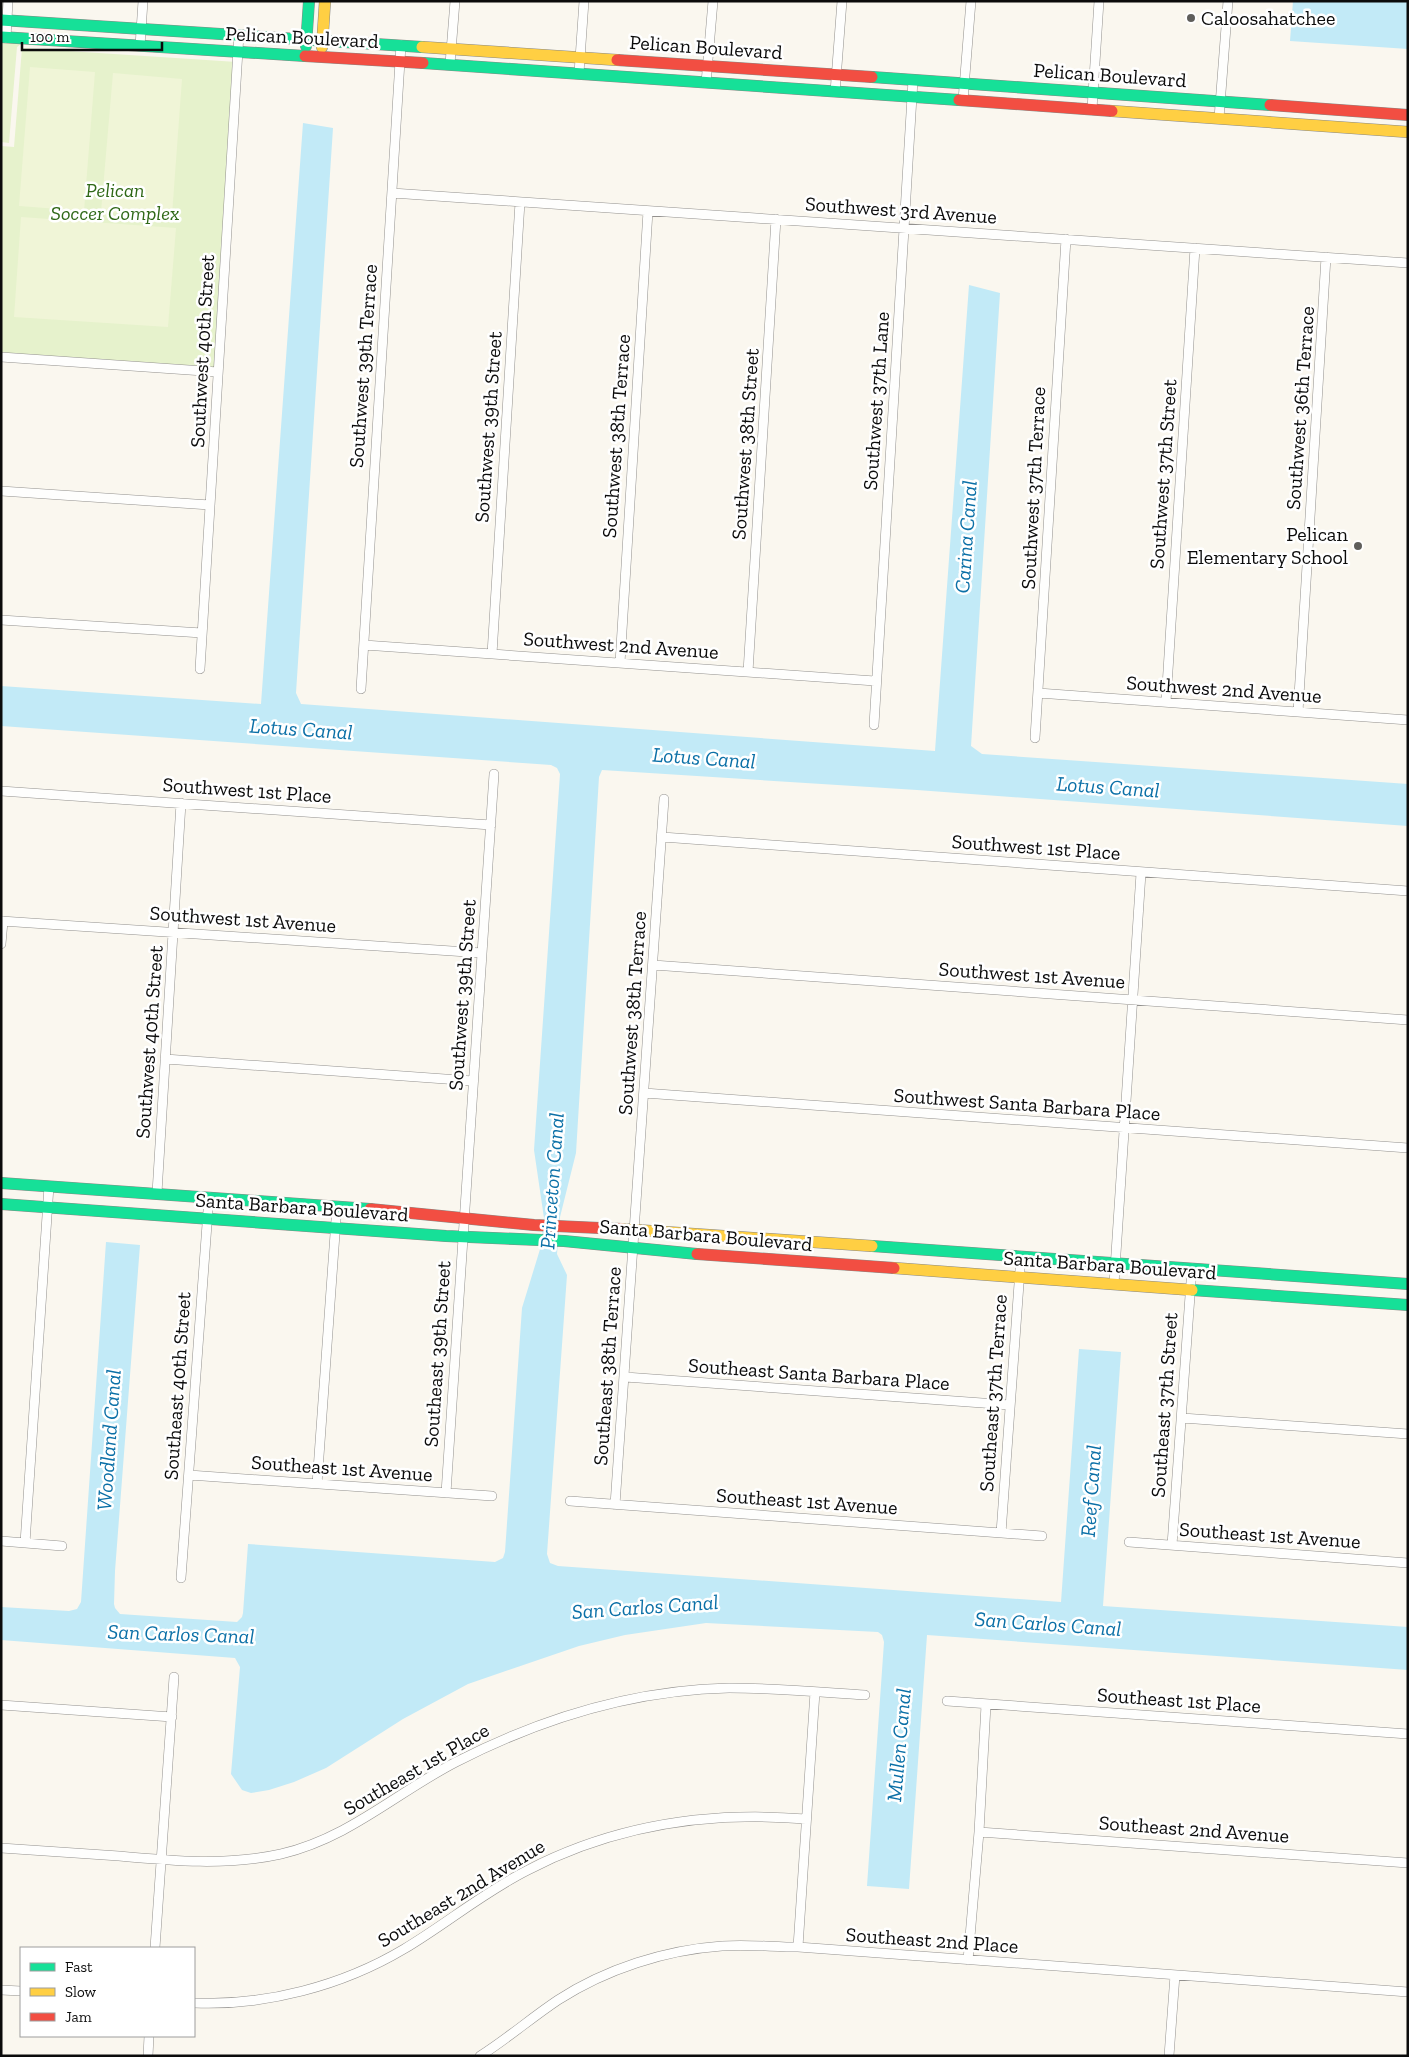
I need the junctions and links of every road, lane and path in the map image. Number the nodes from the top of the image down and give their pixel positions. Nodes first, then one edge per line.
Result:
1 (8, 1) edge
2 (143, 1) edge
3 (309, 1) edge
4 (325, 1) edge
5 (455, 1) edge
6 (584, 1) edge
7 (713, 1) edge
8 (842, 1) edge
9 (971, 1) edge
10 (1099, 1) edge
11 (1228, 1) edge
12 (4, 20) edge
13 (141, 28) junction
14 (238, 34) junction
15 (4, 37) edge
16 (306, 38) junction
17 (322, 40) junction
18 (401, 45) junction
19 (140, 46) junction
20 (452, 49) junction
21 (237, 52) junction
22 (306, 56) junction
23 (321, 57) junction
24 (580, 57) junction
25 (400, 61) junction
26 (450, 64) junction
27 (708, 66) junction
28 (579, 73) junction
29 (837, 74) junction
30 (913, 80) junction
31 (706, 83) junction
32 (964, 84) junction
33 (835, 92) junction
34 (1092, 92) junction
35 (912, 98) junction
36 (963, 100) junction
37 (1220, 102) junction
38 (1092, 109) junction
39 (1408, 115) edge
40 (1218, 118) junction
41 (1408, 132) edge
42 (392, 193) junction
43 (520, 202) junction
44 (648, 210) junction
45 (776, 219) junction
46 (904, 227) junction
47 (1066, 239) junction
48 (1195, 248) junction
49 (1326, 257) junction
50 (1408, 263) edge
51 (1, 357) edge
52 (218, 372) junction
53 (1, 491) edge
54 (210, 505) junction
55 (1, 620) edge
56 (202, 633) junction
57 (364, 644) junction
58 (492, 654) junction
59 (620, 663) junction
60 (200, 669) dead end
61 (748, 672) junction
62 (875, 681) junction
63 (361, 689) dead end
64 (1038, 693) junction
65 (1166, 702) junction
66 (1298, 712) junction
67 (1408, 720) edge
68 (874, 725) dead end
69 (1035, 738) dead end
70 (494, 774) dead end
71 (1, 791) edge
72 (664, 799) dead end
73 (182, 803) junction
74 (491, 825) junction
75 (662, 838) junction
76 (1141, 873) junction
77 (1408, 892) edge
78 (2, 921) edge
79 (173, 932) junction
80 (1, 944) edge
81 (482, 953) junction
82 (653, 965) junction
83 (1133, 1000) junction
84 (1408, 1020) edge
85 (165, 1059) junction
86 (474, 1081) junction
87 (644, 1093) junction
88 (1124, 1128) junction
89 (1408, 1148) edge
90 (1, 1184) edge
91 (49, 1186) junction
92 (157, 1194) junction
93 (209, 1197) junction
94 (1, 1204) edge
95 (337, 1206) junction
96 (48, 1208) junction
97 (465, 1217) junction
98 (207, 1219) junction
99 (336, 1228) junction
100 (634, 1229) junction
101 (462, 1236) junction
102 (840, 1243) junction
103 (633, 1248) junction
104 (1021, 1256) junction
105 (1115, 1262) junction
106 (839, 1264) junction
107 (1192, 1268) junction
108 (1019, 1277) junction
109 (1388, 1282) junction
110 (1114, 1284) junction
111 (1408, 1284) edge
112 (1190, 1290) junction
113 (1386, 1303) junction
114 (1408, 1305) edge
115 (625, 1377) junction
116 (1010, 1405) junction
117 (1182, 1418) junction
118 (1408, 1434) edge
119 (189, 1475) junction
120 (317, 1484) junction
121 (446, 1493) junction
122 (492, 1496) dead end
123 (570, 1501) dead end
124 (615, 1504) junction
125 (1001, 1533) junction
126 (1042, 1536) dead end
127 (1, 1542) edge
128 (1129, 1542) dead end
129 (25, 1543) junction
130 (1172, 1545) junction
131 (62, 1546) dead end
132 (1408, 1563) edge
133 (181, 1578) dead end
134 (174, 1677) dead end
135 (815, 1692) junction
136 (865, 1695) dead end
137 (947, 1700) dead end
138 (1, 1705) edge
139 (986, 1705) junction
140 (172, 1717) junction
141 (1408, 1734) edge
142 (806, 1819) junction
143 (979, 1832) junction
144 (1, 1848) edge
145 (161, 1860) junction
146 (1408, 1863) edge
147 (155, 1947) edge
148 (798, 1947) junction
149 (968, 1960) junction
150 (1175, 1974) junction
151 (1, 1990) edge
152 (20, 1991) edge
153 (1408, 1992) edge
154 (195, 2003) edge
155 (149, 2037) edge
156 (148, 2056) edge
157 (480, 2056) edge
158 (1169, 2056) edge

1 - 12 street
2 - 13 street
3 - 16 street
4 - 17 street
5 - 20 street
6 - 24 street
7 - 27 street
8 - 29 street
9 - 32 street
10 - 34 street
11 - 37 street
12 - 13 street, Pelican Boulevard
12 - 15 street
13 - 14 street, Pelican Boulevard
13 - 19 street
14 - 16 street, Pelican Boulevard
14 - 21 street, Southwest 40th Street
15 - 19 street, Pelican Boulevard
16 - 17 street, Pelican Boulevard
16 - 22 street
17 - 18 street, Pelican Boulevard
17 - 23 street
18 - 20 street, Pelican Boulevard
18 - 25 street, Southwest 39th Terrace
19 - 21 street, Pelican Boulevard
20 - 24 street, Pelican Boulevard
20 - 26 street
21 - 22 street, Pelican Boulevard
21 - 52 street, Southwest 40th Street
22 - 23 street, Pelican Boulevard
23 - 25 street, Pelican Boulevard
24 - 27 street, Pelican Boulevard
24 - 28 street
25 - 26 street, Pelican Boulevard
25 - 42 street, Southwest 39th Terrace
26 - 28 street, Pelican Boulevard
27 - 29 street, Pelican Boulevard
27 - 31 street
28 - 31 street, Pelican Boulevard
29 - 30 street, Pelican Boulevard
29 - 33 street
30 - 32 street, Pelican Boulevard
30 - 35 street, Southwest 37th Lane
31 - 33 street, Pelican Boulevard
32 - 34 street, Pelican Boulevard
32 - 36 street
33 - 35 street, Pelican Boulevard
34 - 37 street, Pelican Boulevard
34 - 38 street
35 - 36 street, Pelican Boulevard
35 - 46 street, Southwest 37th Lane
36 - 38 street, Pelican Boulevard
37 - 39 street, Pelican Boulevard
37 - 40 street
38 - 40 street, Pelican Boulevard
40 - 41 street, Pelican Boulevard
42 - 43 street, Southwest 3rd Avenue
42 - 57 street, Southwest 39th Terrace
43 - 44 street, Southwest 3rd Avenue
43 - 58 street, Southwest 39th Street
44 - 45 street, Southwest 3rd Avenue
44 - 59 street, Southwest 38th Terrace
45 - 46 street, Southwest 3rd Avenue
45 - 61 street, Southwest 38th Street
46 - 47 street, Southwest 3rd Avenue
46 - 62 street, Southwest 37th Lane
47 - 48 street, Southwest 3rd Avenue
47 - 64 street, Southwest 37th Terrace
48 - 49 street, Southwest 3rd Avenue
48 - 65 street, Southwest 37th Street
49 - 50 street, Southwest 3rd Avenue
49 - 66 street, Southwest 36th Terrace
51 - 52 street
52 - 54 street, Southwest 40th Street
53 - 54 street
54 - 56 street, Southwest 40th Street
55 - 56 street
56 - 60 street, Southwest 40th Street
57 - 58 street, Southwest 2nd Avenue
57 - 63 street, Southwest 39th Terrace
58 - 59 street, Southwest 2nd Avenue
59 - 61 street, Southwest 2nd Avenue
61 - 62 street, Southwest 2nd Avenue
62 - 68 street, Southwest 37th Lane
64 - 65 street, Southwest 2nd Avenue
64 - 69 street, Southwest 37th Terrace
65 - 66 street, Southwest 2nd Avenue
66 - 67 street, Southwest 2nd Avenue
70 - 74 street, Southwest 39th Street
71 - 73 street, Southwest 1st Place
72 - 75 street, Southwest 38th Terrace
73 - 74 street, Southwest 1st Place
73 - 79 street, Southwest 40th Street
74 - 81 street, Southwest 39th Street
75 - 76 street, Southwest 1st Place
75 - 82 street, Southwest 38th Terrace
76 - 77 street, Southwest 1st Place
76 - 83 street
78 - 79 street, Southwest 1st Avenue
78 - 80 street
79 - 81 street, Southwest 1st Avenue
79 - 85 street, Southwest 40th Street
81 - 86 street, Southwest 39th Street
82 - 83 street, Southwest 1st Avenue
82 - 87 street, Southwest 38th Terrace
83 - 84 street, Southwest 1st Avenue
83 - 88 street
85 - 86 street
85 - 92 street, Southwest 40th Street
86 - 97 street, Southwest 39th Street
87 - 88 street, Southwest Santa Barbara Place
87 - 100 street, Southwest 38th Terrace
88 - 89 street, Southwest Santa Barbara Place
88 - 105 street
90 - 91 street, Santa Barbara Boulevard
91 - 92 street, Santa Barbara Boulevard
91 - 96 street
92 - 93 street, Santa Barbara Boulevard
93 - 95 street, Santa Barbara Boulevard
93 - 98 street, Southeast 40th Street
94 - 96 street, Santa Barbara Boulevard
95 - 97 street, Santa Barbara Boulevard
95 - 99 street
96 - 98 street, Santa Barbara Boulevard
96 - 129 street
97 - 100 street, Santa Barbara Boulevard
97 - 101 street, Southeast 39th Street
98 - 99 street, Santa Barbara Boulevard
98 - 119 street, Southeast 40th Street
99 - 101 street, Santa Barbara Boulevard
99 - 120 street
100 - 102 street, Santa Barbara Boulevard
100 - 103 street, Southeast 38th Terrace
101 - 103 street, Santa Barbara Boulevard
101 - 121 street, Southeast 39th Street
102 - 104 street, Santa Barbara Boulevard
102 - 106 street
103 - 106 street, Santa Barbara Boulevard
103 - 115 street, Southeast 38th Terrace
104 - 105 street, Santa Barbara Boulevard
104 - 108 street, Southeast 37th Terrace
105 - 107 street, Santa Barbara Boulevard
105 - 110 street
106 - 108 street, Santa Barbara Boulevard
107 - 109 street, Santa Barbara Boulevard
107 - 112 street, Southeast 37th Street
108 - 110 street, Santa Barbara Boulevard
108 - 116 street, Southeast 37th Terrace
109 - 111 street, Santa Barbara Boulevard
109 - 113 street
110 - 112 street, Santa Barbara Boulevard
112 - 113 street, Santa Barbara Boulevard
112 - 117 street, Southeast 37th Street
113 - 114 street, Santa Barbara Boulevard
115 - 116 street, Southeast Santa Barbara Place
115 - 124 street, Southeast 38th Terrace
116 - 125 street, Southeast 37th Terrace
117 - 118 street
117 - 130 street, Southeast 37th Street
119 - 120 street, Southeast 1st Avenue
119 - 133 street, Southeast 40th Street
120 - 121 street, Southeast 1st Avenue
121 - 122 street, Southeast 1st Avenue
123 - 124 street, Southeast 1st Avenue
124 - 125 street, Southeast 1st Avenue
125 - 126 street, Southeast 1st Avenue
127 - 129 street
128 - 130 street, Southeast 1st Avenue
129 - 131 street
130 - 132 street, Southeast 1st Avenue
134 - 140 street
135 - 136 street, Southeast 1st Place
135 - 142 street
135 - 145 street, Southeast 1st Place
137 - 139 street, Southeast 1st Place
138 - 140 street
139 - 141 street, Southeast 1st Place
139 - 143 street
140 - 145 street
142 - 148 street
142 - 154 street, Southeast 2nd Avenue
143 - 146 street, Southeast 2nd Avenue
143 - 149 street
144 - 145 street, Southeast 1st Place
145 - 147 street
148 - 149 street, Southeast 2nd Place
148 - 157 street, Southeast 2nd Place
149 - 150 street, Southeast 2nd Place
150 - 153 street, Southeast 2nd Place
150 - 158 street
151 - 152 street
155 - 156 street

